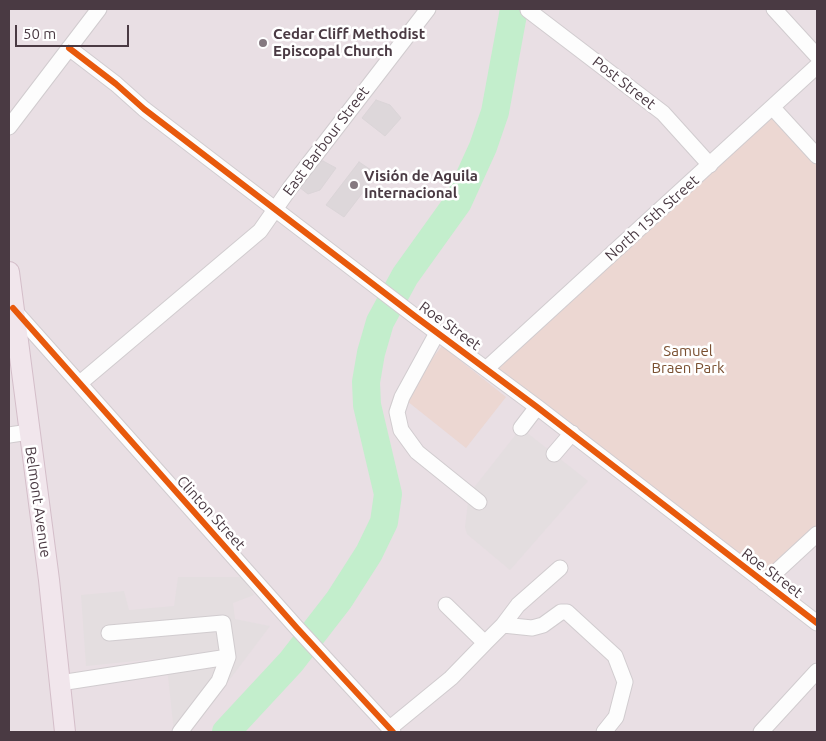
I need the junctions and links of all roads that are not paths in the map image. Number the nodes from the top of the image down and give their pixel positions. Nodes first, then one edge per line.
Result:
1 (99, 9) edge
2 (428, 9) edge
3 (774, 9) edge
4 (528, 10) edge
5 (69, 48) junction
6 (817, 56) edge
7 (817, 66) edge
8 (773, 108) junction
9 (9, 127) edge
10 (817, 156) edge
11 (710, 165) junction
12 (275, 209) junction
13 (9, 272) edge
14 (11, 308) edge
15 (437, 333) junction
16 (486, 369) junction
17 (80, 384) junction
18 (537, 407) junction
19 (521, 428) dead end
20 (29, 432) junction
21 (572, 433) junction
22 (9, 435) edge
23 (554, 454) dead end
24 (479, 502) dead end
25 (817, 534) edge
26 (560, 568) dead end
27 (764, 583) junction
28 (446, 605) dead end
29 (817, 623) edge
30 (503, 625) junction
31 (109, 633) dead end
32 (485, 644) junction
33 (228, 657) junction
34 (817, 671) edge
35 (60, 683) junction
36 (392, 730) edge
37 (66, 732) edge
38 (180, 732) edge
39 (604, 732) edge
40 (761, 732) edge

1 - 5 street
2 - 12 street, East Barbour Street
3 - 6 street
4 - 11 street, Post Street
5 - 9 street
5 - 12 street, Roe Street
7 - 8 street, North 15th Street
8 - 10 street
8 - 11 street, North 15th Street
11 - 16 street, North 15th Street
12 - 15 street, Roe Street
12 - 17 street, East Barbour Street
13 - 14 main road, Belmont Avenue
14 - 17 street, Clinton Street
14 - 20 main road, Belmont Avenue
15 - 16 street, Roe Street
15 - 24 street
16 - 18 street, Roe Street
17 - 36 street, Clinton Street
18 - 19 street
18 - 21 street, Roe Street
20 - 22 street
20 - 35 main road, Belmont Avenue
21 - 23 street
21 - 27 street, Roe Street
25 - 27 street
26 - 30 street
27 - 29 street, Roe Street
28 - 32 street
30 - 32 street
30 - 39 street
31 - 33 street
32 - 36 street
33 - 35 street
33 - 38 street
34 - 40 street
35 - 37 main road, Belmont Avenue

